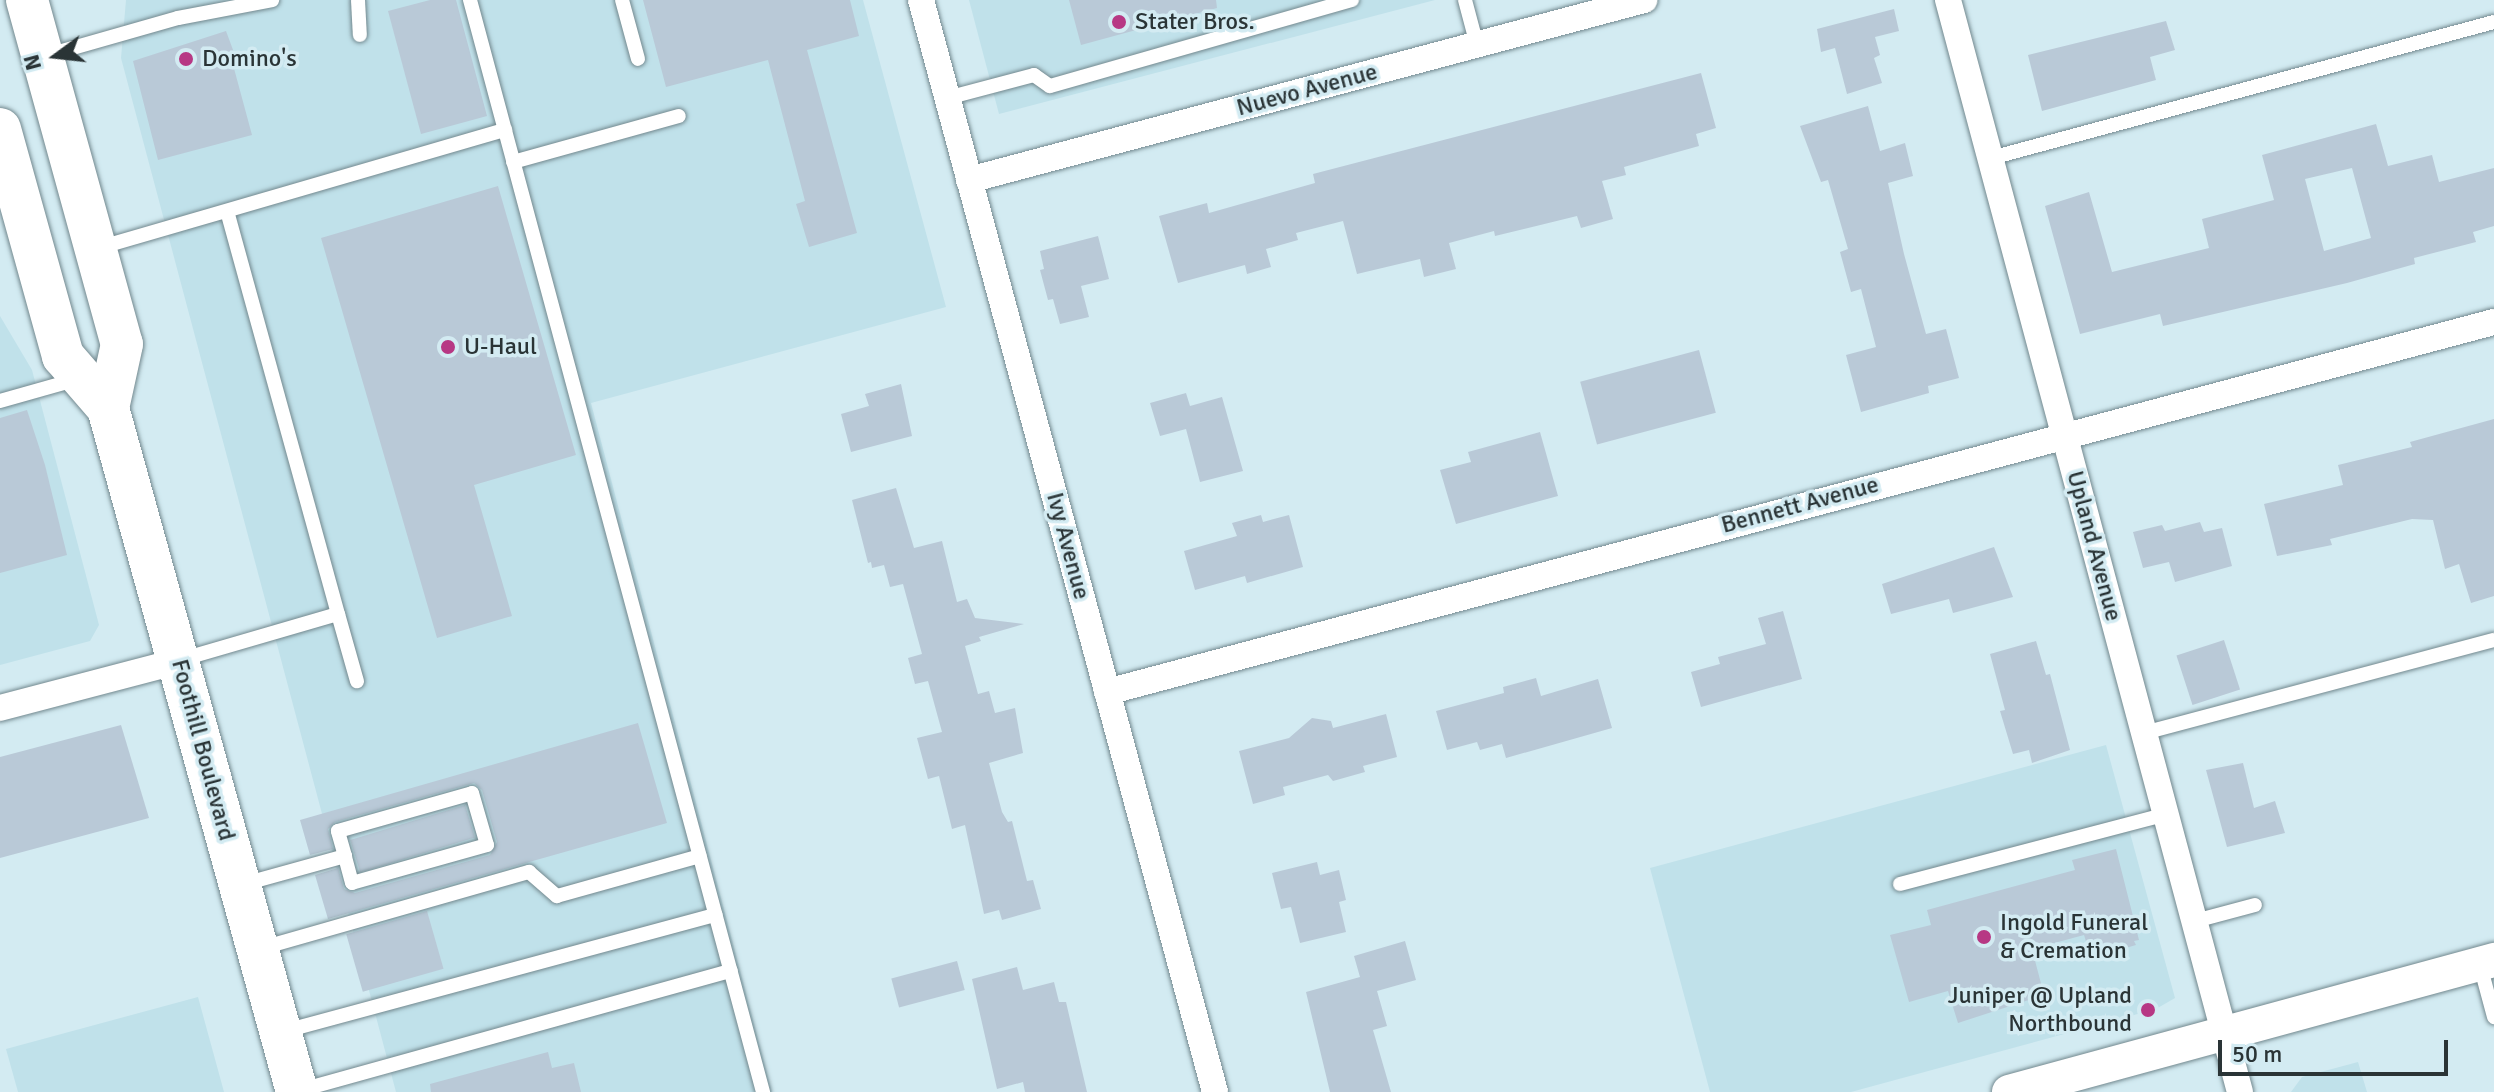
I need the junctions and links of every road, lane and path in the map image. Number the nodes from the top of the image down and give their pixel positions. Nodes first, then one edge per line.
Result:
1 (27, 0) edge
2 (272, 0) edge
3 (358, 0) edge
4 (470, 0) edge
5 (622, 0) edge
6 (921, 0) edge
7 (1352, 0) edge
8 (1465, 0) edge
9 (1644, 0) edge
10 (1948, 0) edge
11 (2494, 22) edge
12 (360, 35) dead end
13 (1477, 45) junction
14 (43, 57) junction
15 (638, 59) dead end
16 (947, 98) junction
17 (679, 116) dead end
18 (0, 129) edge
19 (505, 130) junction
20 (1991, 158) junction
21 (513, 162) junction
22 (969, 180) junction
23 (227, 212) junction
24 (95, 249) junction
25 (2494, 322) edge
26 (95, 393) junction
27 (0, 401) edge
28 (2065, 438) junction
29 (338, 614) junction
30 (2494, 640) edge
31 (179, 661) junction
32 (357, 681) dead end
33 (1107, 692) junction
34 (0, 708) edge
35 (2144, 733) junction
36 (2166, 814) junction
37 (345, 856) junction
38 (700, 856) junction
39 (1900, 884) dead end
40 (240, 885) junction
41 (2255, 905) dead end
42 (716, 915) junction
43 (2195, 921) junction
44 (258, 949) junction
45 (2487, 962) edge
46 (731, 971) junction
47 (2494, 1017) edge
48 (281, 1032) junction
49 (2224, 1034) junction
50 (297, 1092) edge
51 (763, 1092) edge
52 (1215, 1092) edge
53 (2009, 1092) edge
54 (2240, 1092) edge

1 - 14 main road, Foothill Boulevard
2 - 14 lane
3 - 12 lane
4 - 19 lane
5 - 15 lane
6 - 16 street, Ivy Avenue
7 - 16 lane
8 - 13 lane
9 - 13 street, Nuevo Avenue
10 - 20 street, Upland Avenue
11 - 20 lane
13 - 22 street, Nuevo Avenue
14 - 24 main road, Foothill Boulevard
16 - 22 street, Ivy Avenue
17 - 21 lane
18 - 26 main road, Foothill Boulevard
19 - 21 lane
19 - 23 lane
20 - 28 street, Upland Avenue
21 - 38 lane
22 - 33 street, Ivy Avenue
23 - 24 lane
23 - 29 lane
24 - 26 main road, Foothill Boulevard
25 - 28 street, Bennett Avenue
26 - 27 lane
26 - 31 main road, Foothill Boulevard
28 - 33 street, Bennett Avenue
28 - 35 street, Upland Avenue
29 - 31 lane
29 - 32 lane
30 - 35 lane
31 - 34 street
31 - 40 main road, Foothill Boulevard
33 - 52 street, Ivy Avenue
35 - 36 street, Upland Avenue
36 - 39 lane
36 - 43 street, Upland Avenue
37 - 37 lane
37 - 40 lane
38 - 42 lane
38 - 44 lane
40 - 44 main road, Foothill Boulevard
41 - 43 lane
42 - 46 lane
42 - 48 lane
43 - 49 street, Upland Avenue
44 - 48 main road, Foothill Boulevard
45 - 47 lane
45 - 49 street
46 - 50 lane
46 - 51 lane
48 - 50 main road, Foothill Boulevard
49 - 53 street
49 - 54 street, Upland Avenue

